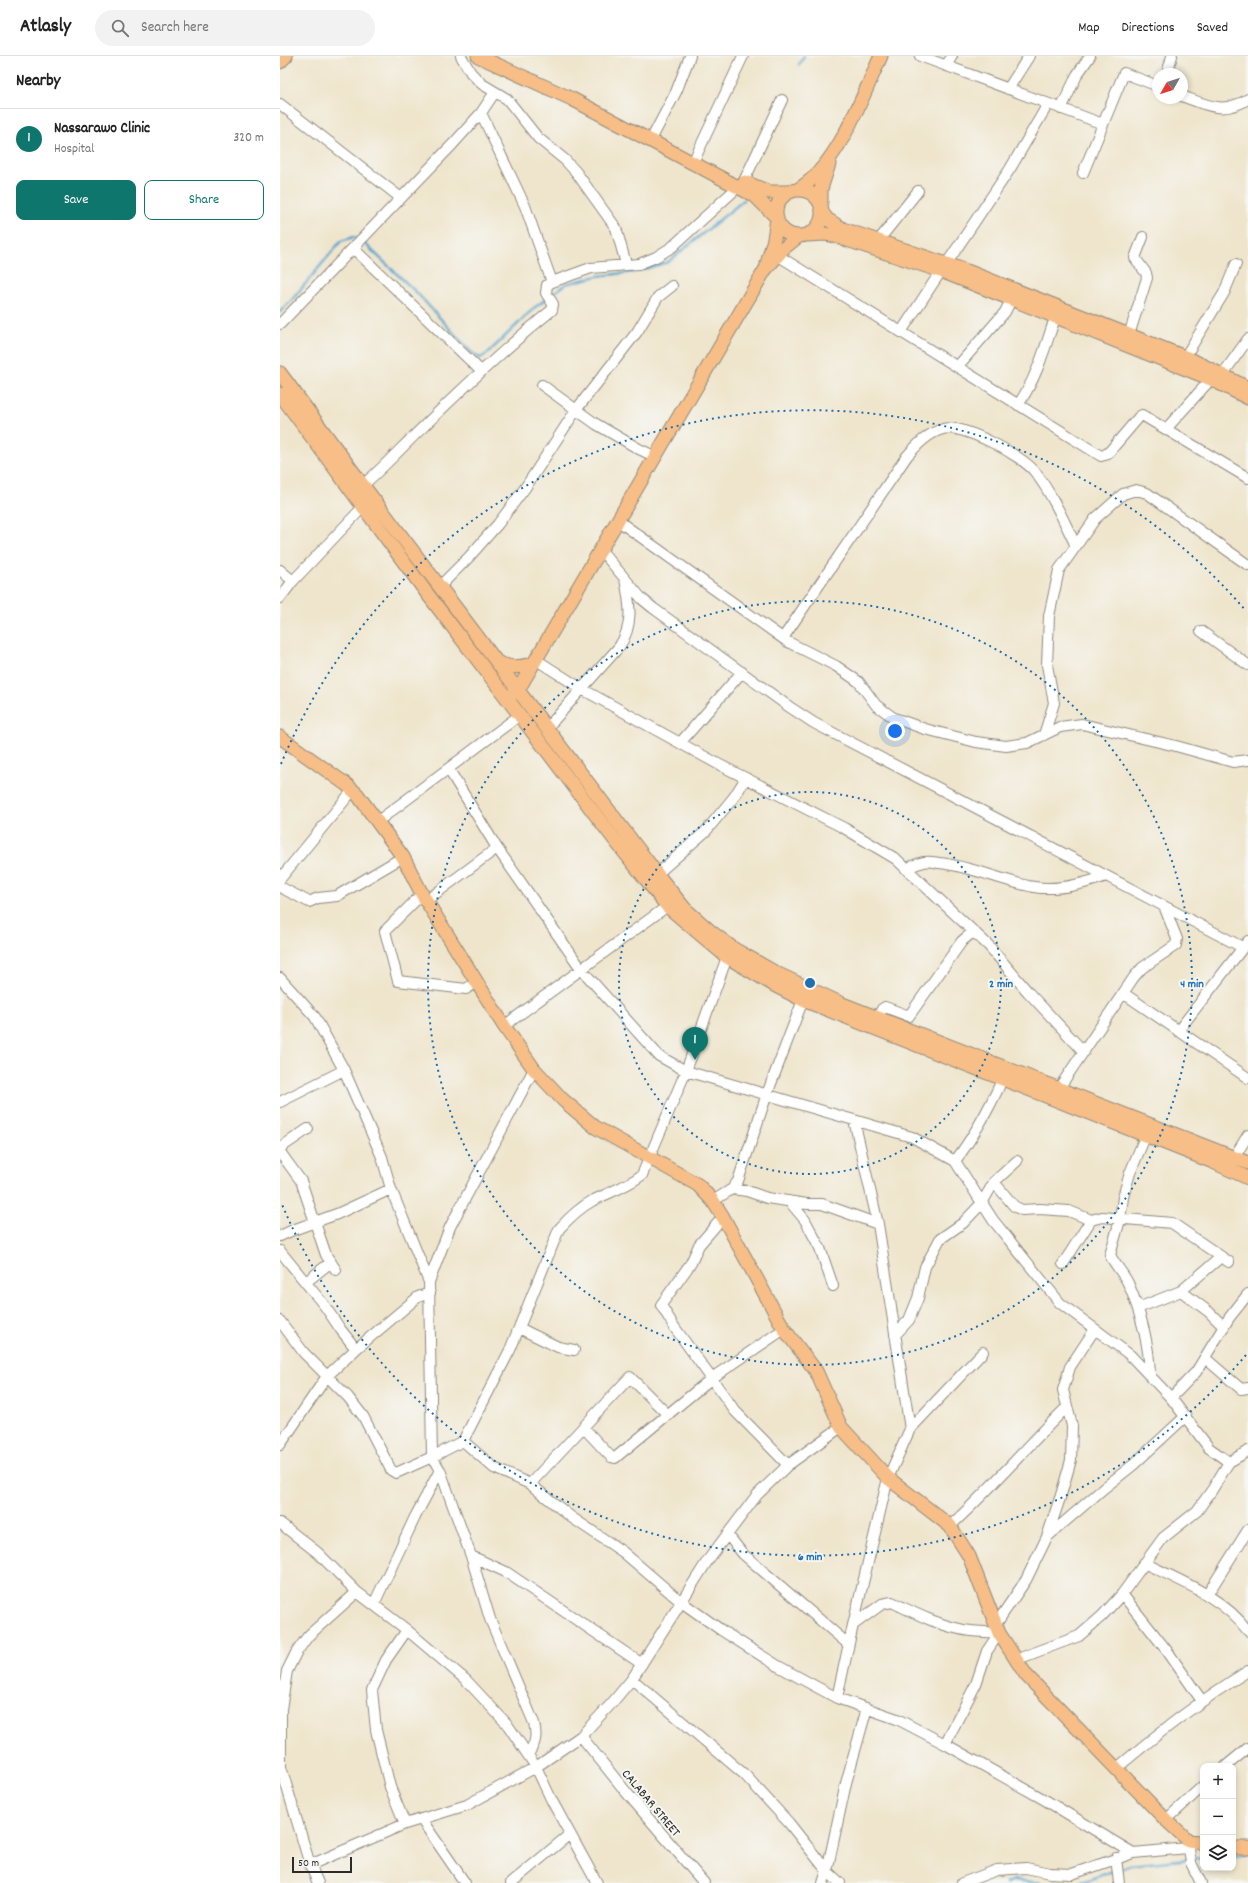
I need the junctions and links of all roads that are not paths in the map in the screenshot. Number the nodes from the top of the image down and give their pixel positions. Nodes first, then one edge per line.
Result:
1 (286, 56) edge
2 (461, 56) edge
3 (478, 56) edge
4 (495, 56) edge
5 (690, 56) edge
6 (743, 56) edge
7 (881, 56) edge
8 (920, 56) edge
9 (952, 56) edge
10 (1029, 56) edge
11 (1090, 56) edge
12 (1172, 56) edge
13 (280, 62) edge
14 (946, 66) junction
15 (1169, 68) edge
16 (1152, 84) edge
17 (1008, 89) junction
18 (495, 92) junction
19 (1188, 98) edge
20 (1248, 99) edge
21 (782, 100) dead end
22 (280, 104) edge
23 (1048, 104) junction
24 (1061, 109) junction
25 (481, 113) junction
26 (1104, 124) junction
27 (654, 134) junction
28 (832, 155) junction
29 (696, 156) junction
30 (1083, 173) dead end
31 (741, 184) junction
32 (918, 190) dead end
33 (793, 191) junction
34 (401, 198) junction
35 (821, 209) junction
36 (777, 218) junction
37 (803, 236) junction
38 (1143, 237) dead end
39 (878, 240) junction
40 (357, 246) junction
41 (777, 255) junction
42 (626, 264) junction
43 (1236, 264) dead end
44 (944, 267) junction
45 (765, 270) junction
46 (552, 282) junction
47 (672, 286) dead end
48 (1011, 300) junction
49 (1057, 317) junction
50 (280, 324) edge
51 (901, 332) junction
52 (1129, 335) junction
53 (1248, 339) edge
54 (1185, 358) junction
55 (957, 367) junction
56 (481, 371) junction
57 (280, 373) edge
58 (1223, 374) junction
59 (1211, 379) junction
60 (542, 385) dead end
61 (1248, 388) edge
62 (280, 394) edge
63 (1248, 398) edge
64 (1018, 404) junction
65 (576, 410) junction
66 (1166, 429) junction
67 (654, 456) junction
68 (1248, 478) edge
69 (363, 485) junction
70 (362, 508) junction
71 (617, 520) junction
72 (1076, 546) junction
73 (600, 549) junction
74 (1248, 565) edge
75 (280, 570) edge
76 (625, 578) junction
77 (293, 581) junction
78 (439, 587) junction
79 (280, 598) edge
80 (1201, 631) dead end
81 (783, 638) junction
82 (497, 662) junction
83 (533, 662) junction
84 (1248, 665) edge
85 (742, 672) junction
86 (582, 689) junction
87 (518, 690) junction
88 (508, 699) junction
89 (520, 715) junction
90 (547, 728) junction
91 (1044, 735) junction
92 (280, 737) edge
93 (680, 743) junction
94 (1248, 760) edge
95 (449, 770) junction
96 (746, 778) junction
97 (353, 790) junction
98 (378, 821) junction
99 (497, 848) junction
100 (403, 856) junction
101 (906, 869) junction
102 (657, 874) junction
103 (1106, 876) junction
104 (280, 879) edge
105 (280, 886) edge
106 (424, 897) junction
107 (672, 902) junction
108 (1164, 906) junction
109 (973, 932) junction
110 (1245, 944) edge
111 (727, 958) junction
112 (582, 970) junction
113 (280, 978) edge
114 (478, 982) junction
115 (1123, 993) junction
116 (804, 1000) junction
117 (878, 1017) junction
118 (504, 1026) junction
119 (1178, 1031) junction
120 (1084, 1052) junction
121 (344, 1070) junction
122 (534, 1070) junction
123 (686, 1070) junction
124 (1248, 1078) edge
125 (1002, 1080) junction
126 (1059, 1088) junction
127 (767, 1094) junction
128 (280, 1102) edge
129 (854, 1120) junction
130 (308, 1128) dead end
131 (1248, 1135) edge
132 (1146, 1137) junction
133 (280, 1148) edge
134 (280, 1152) edge
135 (1234, 1156) junction
136 (650, 1157) junction
137 (955, 1161) junction
138 (1017, 1161) dead end
139 (1248, 1162) edge
140 (1248, 1178) edge
141 (994, 1182) junction
142 (391, 1189) junction
143 (732, 1189) junction
144 (713, 1201) junction
145 (789, 1201) junction
146 (982, 1204) junction
147 (723, 1217) junction
148 (1091, 1220) junction
149 (1120, 1220) junction
150 (314, 1222) junction
151 (878, 1224) junction
152 (280, 1236) edge
153 (280, 1251) edge
154 (1063, 1264) dead end
155 (306, 1282) junction
156 (429, 1282) junction
157 (833, 1286) dead end
158 (1181, 1291) junction
159 (430, 1293) junction
160 (1248, 1294) edge
161 (1138, 1308) junction
162 (280, 1321) edge
163 (1224, 1326) junction
164 (519, 1328) junction
165 (784, 1329) junction
166 (1095, 1329) junction
167 (895, 1335) junction
168 (356, 1349) junction
169 (574, 1350) dead end
170 (983, 1352) dead end
171 (1205, 1358) junction
172 (1150, 1375) junction
173 (327, 1376) junction
174 (712, 1378) junction
175 (1248, 1388) edge
176 (1171, 1398) junction
177 (1067, 1408) junction
178 (668, 1415) junction
179 (1186, 1416) junction
180 (583, 1427) junction
181 (841, 1428) junction
182 (910, 1429) junction
183 (463, 1441) junction
184 (280, 1445) edge
185 (1248, 1451) edge
186 (432, 1457) junction
187 (1229, 1462) junction
188 (788, 1465) junction
189 (440, 1470) junction
190 (888, 1478) junction
191 (530, 1484) junction
192 (281, 1526) edge
193 (950, 1526) junction
194 (1248, 1530) edge
195 (727, 1534) junction
196 (1047, 1537) junction
197 (470, 1556) junction
198 (1144, 1563) junction
199 (357, 1592) junction
200 (1122, 1594) junction
201 (1207, 1596) junction
202 (680, 1601) junction
203 (374, 1604) junction
204 (852, 1625) junction
205 (997, 1628) junction
206 (407, 1630) junction
207 (1248, 1631) edge
208 (848, 1644) junction
209 (1015, 1660) junction
210 (642, 1664) junction
211 (1248, 1672) edge
212 (632, 1679) junction
213 (837, 1698) junction
214 (1202, 1701) junction
215 (867, 1708) junction
216 (581, 1736) junction
217 (945, 1744) junction
218 (1248, 1748) edge
219 (528, 1754) junction
220 (1230, 1763) edge
221 (281, 1767) edge
222 (536, 1767) junction
223 (1117, 1768) junction
224 (1200, 1789) edge
225 (421, 1819) junction
226 (1166, 1820) junction
227 (405, 1824) junction
228 (570, 1834) junction
229 (1200, 1845) edge
230 (1236, 1848) edge
231 (1248, 1848) edge
232 (1189, 1852) junction
233 (1133, 1853) junction
234 (1117, 1864) junction
235 (310, 1865) junction
236 (827, 1871) junction
237 (318, 1883) edge
238 (465, 1883) edge
239 (511, 1883) edge
240 (598, 1883) edge
241 (704, 1883) edge
242 (823, 1883) edge
243 (840, 1883) edge
244 (962, 1883) edge
245 (1119, 1883) edge
246 (1201, 1883) edge

1 - 13 main road
2 - 18 street
3 - 31 main road
4 - 27 main road
5 - 27 street
6 - 29 street
7 - 28 main road
8 - 14 street
9 - 14 street
10 - 17 street
11 - 24 street
12 - 15 street
14 - 17 street
16 - 26 street
17 - 23 street
18 - 25 street
18 - 42 street
19 - 20 street
21 - 31 street
22 - 34 street
23 - 24 street
23 - 44 street
24 - 26 street
25 - 34 street
25 - 46 street
26 - 30 street
27 - 29 main road
28 - 33 main road
28 - 35 main road
29 - 31 main road
31 - 33 main road
31 - 36 main road
31 - 42 street
32 - 39 street
33 - 35 main road
33 - 36 main road
34 - 40 street
35 - 37 main road
35 - 39 main road
36 - 37 main road
36 - 45 main road
37 - 41 main road
37 - 44 main road
38 - 52 street
39 - 44 main road
40 - 50 street
40 - 56 street
41 - 45 main road
41 - 51 street
42 - 46 street
43 - 54 street
44 - 48 main road
44 - 51 street
44 - 52 main road
45 - 67 main road
46 - 56 street
47 - 65 street
48 - 49 main road
48 - 55 street
49 - 59 main road
49 - 64 street
51 - 55 street
52 - 54 main road
53 - 58 street
54 - 58 main road
55 - 64 street
56 - 69 street
57 - 69 main road
58 - 61 main road
59 - 63 main road
59 - 66 street
60 - 65 street
62 - 70 main road
64 - 66 street
65 - 67 street
65 - 78 street
66 - 68 street
67 - 71 main road
69 - 78 main road
70 - 77 street
70 - 88 main road
71 - 73 main road
71 - 81 street
72 - 74 street
72 - 81 street
72 - 91 street
73 - 76 street
73 - 83 main road
75 - 77 street
76 - 85 street
76 - 86 street
77 - 79 street
78 - 82 main road
80 - 84 street
81 - 91 street
82 - 83 main road
82 - 87 main road
83 - 86 street
83 - 87 main road
85 - 93 street
85 - 103 street
86 - 90 street
86 - 93 street
87 - 88 main road
87 - 90 main road
88 - 89 main road
89 - 95 street
89 - 107 main road
90 - 102 main road
91 - 94 street
92 - 97 main road
93 - 96 street
95 - 98 street
95 - 99 street
96 - 101 street
96 - 102 street
97 - 98 main road
97 - 104 street
98 - 100 main road
99 - 106 street
99 - 112 street
100 - 105 street
100 - 106 main road
101 - 103 street
101 - 109 street
102 - 107 main road
103 - 108 street
106 - 114 main road
106 - 114 street
107 - 111 main road
107 - 112 street
107 - 117 main road
108 - 110 street
108 - 115 street
109 - 117 street
109 - 120 street
110 - 119 street
111 - 116 main road
111 - 123 street
112 - 118 street
112 - 123 street
113 - 121 street
114 - 118 main road
115 - 119 street
115 - 120 street
116 - 125 main road
116 - 127 street
117 - 126 main road
118 - 122 main road
119 - 124 street
120 - 126 street
121 - 128 street
121 - 142 street
122 - 136 main road
122 - 156 street
123 - 127 street
123 - 136 street
125 - 132 main road
125 - 137 street
126 - 135 main road
127 - 129 street
127 - 143 street
129 - 137 street
129 - 151 street
130 - 133 street
131 - 135 street
132 - 140 main road
132 - 149 street
134 - 150 street
135 - 139 main road
136 - 144 main road
136 - 164 street
137 - 146 street
138 - 141 street
141 - 146 street
141 - 148 street
142 - 150 street
142 - 156 street
143 - 144 street
143 - 145 street
144 - 147 main road
145 - 151 street
145 - 157 street
146 - 166 street
146 - 167 street
147 - 165 main road
147 - 174 street
148 - 149 street
148 - 154 street
149 - 158 street
149 - 161 street
150 - 152 street
150 - 155 street
151 - 167 street
153 - 155 street
155 - 168 street
156 - 159 street
158 - 161 street
158 - 163 street
159 - 168 street
159 - 186 street
160 - 163 street
161 - 172 street
162 - 173 street
163 - 171 street
164 - 169 street
164 - 183 street
165 - 174 street
165 - 181 main road
166 - 172 street
166 - 177 street
167 - 182 street
168 - 173 street
170 - 182 street
171 - 175 street
171 - 176 street
172 - 176 street
173 - 184 street
173 - 186 street
174 - 178 street
174 - 188 street
176 - 179 street
177 - 193 street
177 - 196 street
178 - 180 street
178 - 180 street
179 - 187 street
179 - 196 street
180 - 191 street
181 - 188 street
181 - 190 main road
182 - 190 street
183 - 186 street
183 - 191 street
185 - 187 street
186 - 189 street
187 - 198 street
188 - 195 street
189 - 197 street
189 - 203 street
190 - 193 main road
190 - 204 street
191 - 202 street
192 - 199 street
193 - 205 main road
194 - 201 street
195 - 202 street
195 - 208 street
196 - 205 street
197 - 210 street
197 - 219 street
198 - 200 street
198 - 201 street
199 - 203 street
199 - 221 street
200 - 209 street
200 - 214 street
201 - 207 street
202 - 210 street
202 - 213 street
203 - 206 street
204 - 205 street
204 - 208 street
205 - 209 main road
205 - 217 street
206 - 219 street
206 - 227 street
208 - 213 street
209 - 223 main road
210 - 212 street
211 - 214 street
212 - 216 street
212 - 236 street
213 - 215 street
214 - 223 street
215 - 217 street
215 - 236 street
216 - 222 street
216 - 241 street, CALABAR STREET
217 - 233 street
218 - 220 street
219 - 222 street
221 - 235 street
222 - 225 street
222 - 228 street
223 - 226 main road
224 - 226 street
225 - 227 street
225 - 238 street
226 - 232 main road
227 - 235 street
228 - 239 street
228 - 240 street
229 - 232 main road
230 - 231 main road
232 - 233 street
232 - 246 street
233 - 234 street
234 - 244 street
234 - 245 street
235 - 237 street
236 - 242 street
236 - 243 street

